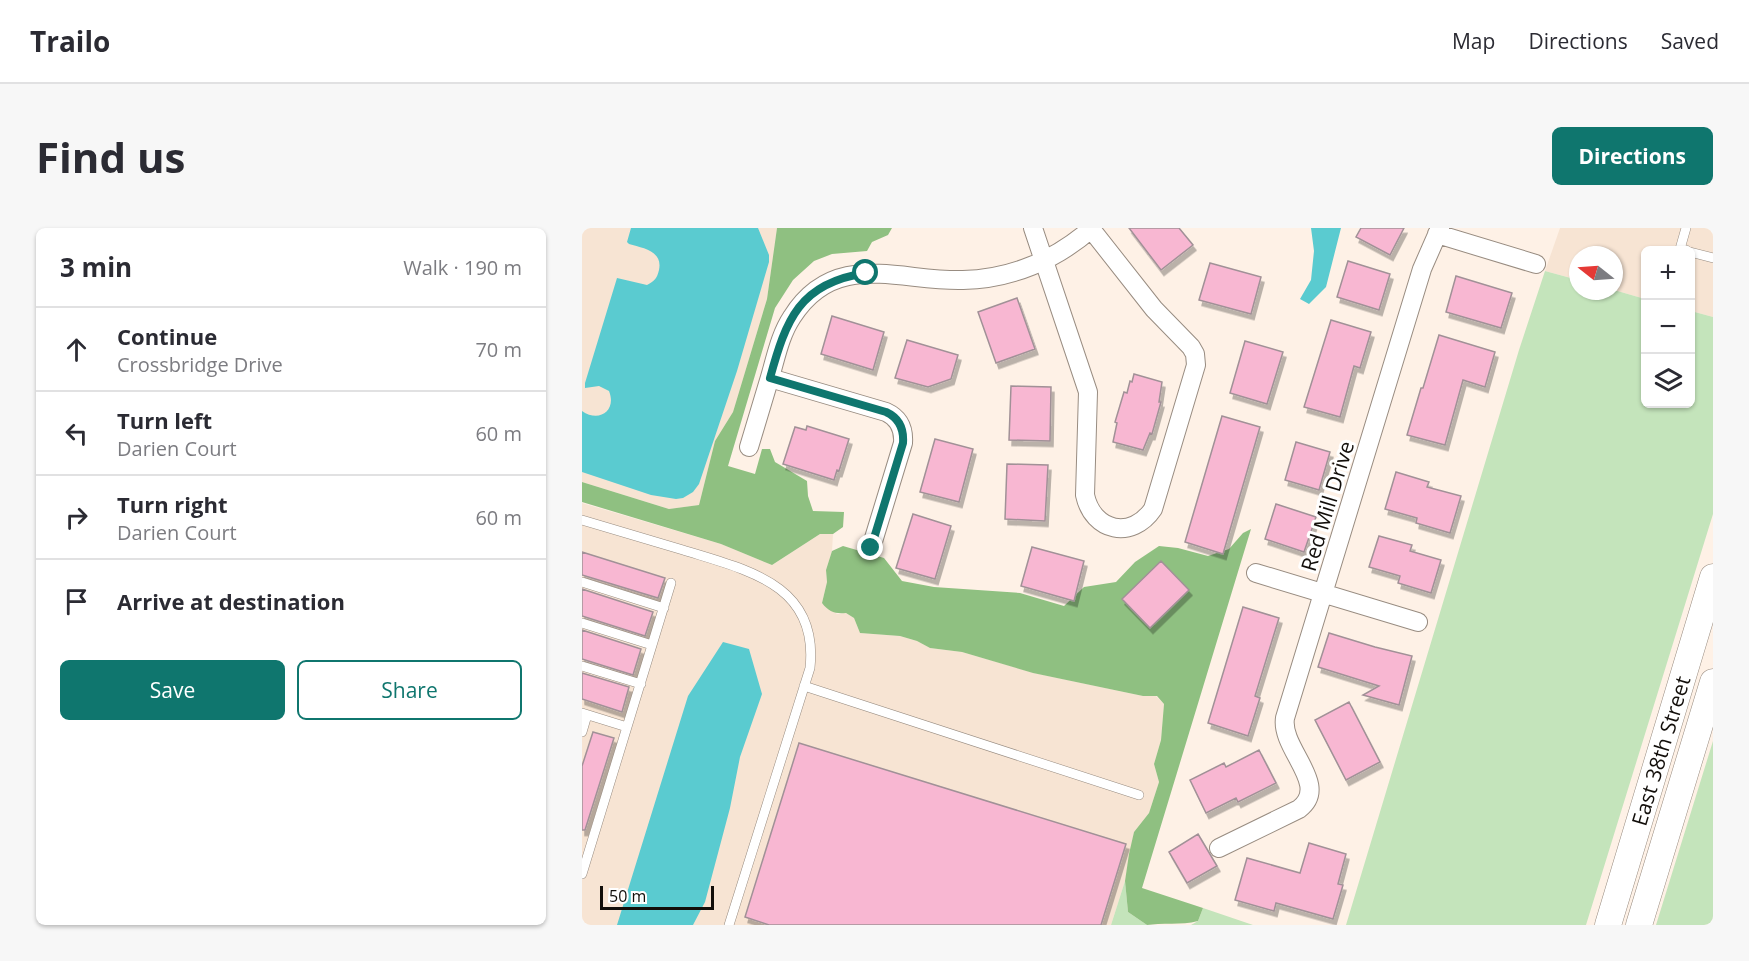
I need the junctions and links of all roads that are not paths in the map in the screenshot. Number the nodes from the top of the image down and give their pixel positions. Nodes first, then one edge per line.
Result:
1 (1033, 228) edge
2 (1686, 228) edge
3 (1091, 229) edge
4 (1438, 231) edge
5 (1681, 246) edge
6 (1695, 253) edge
7 (1713, 258) edge
8 (1045, 261) junction
9 (1536, 264) dead end
10 (770, 378) junction
11 (749, 447) dead end
12 (582, 520) edge
13 (871, 548) dead end
14 (1256, 573) dead end
15 (1713, 577) edge
16 (582, 582) edge
17 (671, 583) dead end
18 (1324, 594) junction
19 (664, 608) junction
20 (1418, 622) dead end
21 (582, 623) edge
22 (652, 645) junction
23 (582, 666) edge
24 (1713, 682) edge
25 (640, 684) junction
26 (804, 686) junction
27 (585, 714) edge
28 (627, 727) junction
29 (582, 732) edge
30 (1139, 795) dead end
31 (1219, 848) dead end
32 (582, 874) edge
33 (729, 925) edge
34 (1608, 925) edge
35 (1639, 925) edge

1 - 8 street
2 - 5 lane
3 - 8 street
3 - 8 street
4 - 9 street
4 - 18 street, Red Mill Drive
6 - 7 lane
8 - 10 street
10 - 11 street
10 - 13 street
12 - 26 lane
14 - 18 street
15 - 34 main road, East 38th Street
16 - 19 lane
17 - 19 lane
18 - 20 street
18 - 31 street, Red Mill Drive
19 - 22 lane
21 - 22 lane
22 - 25 lane
23 - 25 lane
24 - 35 main road, East 38th Street
25 - 28 lane
26 - 30 lane
26 - 33 lane
27 - 28 lane
27 - 29 lane
28 - 32 lane

